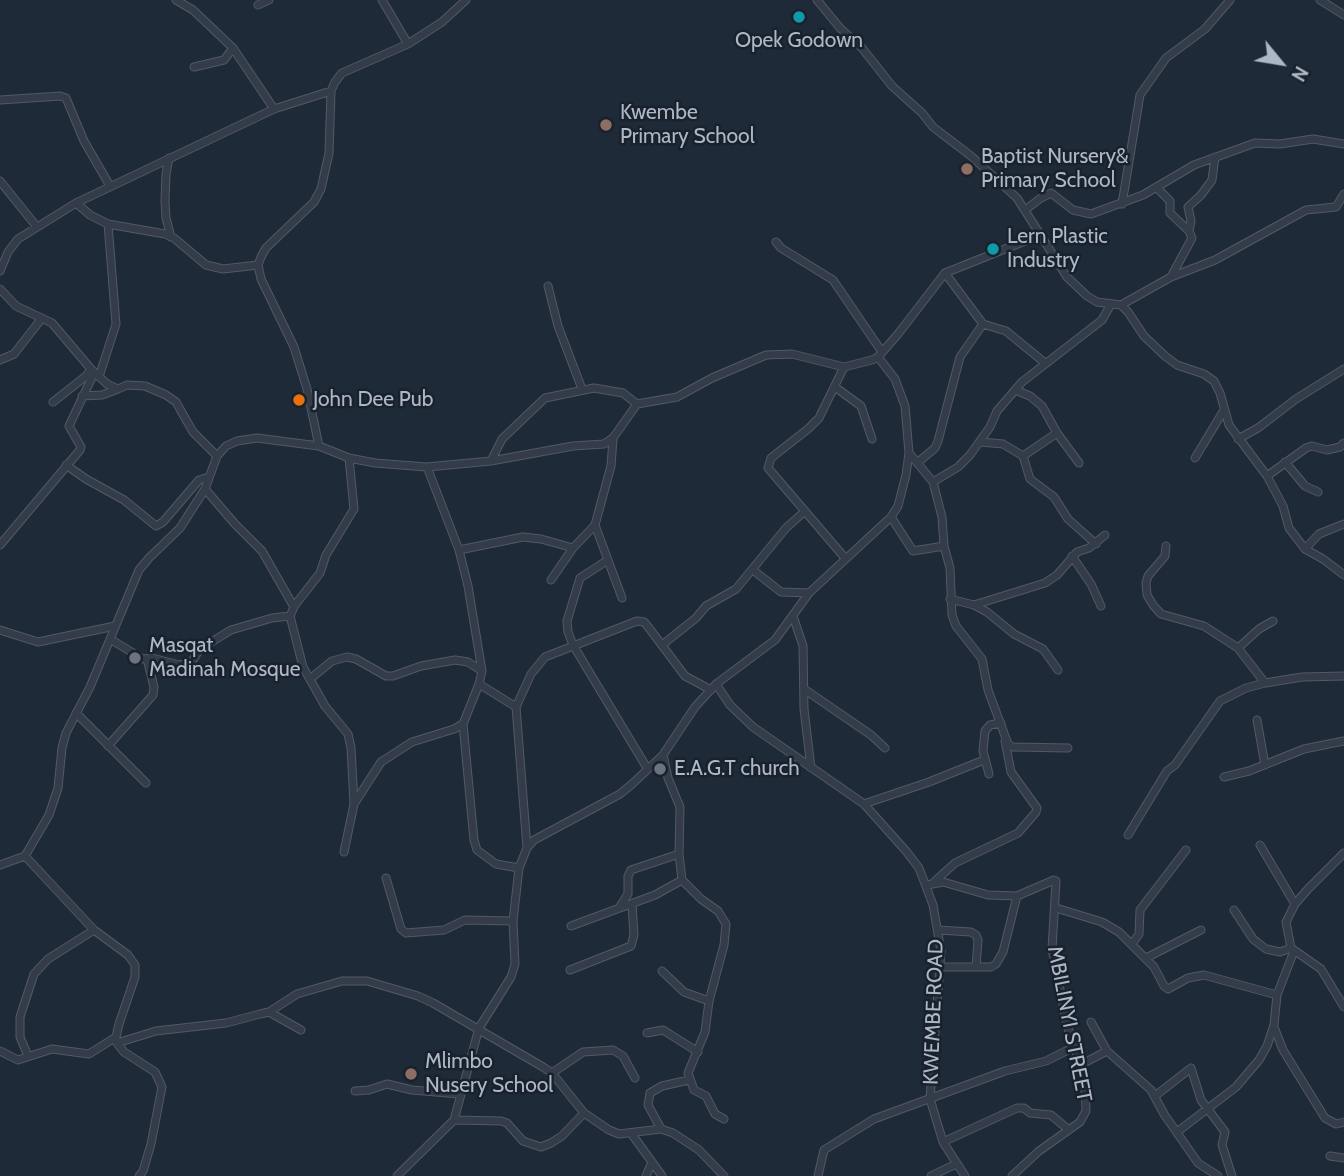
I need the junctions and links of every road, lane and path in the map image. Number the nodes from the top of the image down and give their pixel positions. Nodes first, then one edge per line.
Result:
1 (176, 0) edge
2 (269, 0) edge
3 (383, 0) edge
4 (466, 0) edge
5 (817, 0) edge
6 (1230, 0) edge
7 (1321, 0) edge
8 (258, 5) dead end
9 (1344, 15) edge
10 (408, 44) junction
11 (233, 48) junction
12 (194, 67) dead end
13 (331, 91) junction
14 (0, 100) edge
15 (274, 109) junction
16 (1344, 144) edge
17 (1216, 157) junction
18 (169, 158) junction
19 (0, 181) edge
20 (110, 186) junction
21 (1156, 187) junction
22 (1344, 194) edge
23 (76, 203) junction
24 (1122, 204) junction
25 (1026, 210) junction
26 (108, 224) junction
27 (37, 227) junction
28 (1189, 232) junction
29 (1040, 235) junction
30 (171, 237) junction
31 (776, 242) dead end
32 (258, 265) junction
33 (0, 271) edge
34 (945, 273) junction
35 (1171, 277) junction
36 (548, 286) dead end
37 (0, 289) edge
38 (1111, 304) junction
39 (1121, 305) junction
40 (42, 318) junction
41 (983, 324) junction
42 (880, 355) junction
43 (0, 360) edge
44 (1045, 363) junction
45 (844, 367) junction
46 (1344, 369) edge
47 (95, 373) junction
48 (835, 387) junction
49 (118, 389) junction
50 (582, 389) junction
51 (1015, 390) junction
52 (82, 396) junction
53 (53, 402) dead end
54 (637, 404) junction
55 (1224, 410) junction
56 (1057, 433) junction
57 (614, 438) junction
58 (872, 439) dead end
59 (1238, 439) junction
60 (981, 442) junction
61 (1344, 443) edge
62 (319, 446) junction
63 (909, 453) junction
64 (216, 456) junction
65 (1023, 456) junction
66 (349, 458) junction
67 (1195, 458) dead end
68 (491, 461) junction
69 (1285, 462) junction
70 (917, 463) junction
71 (1079, 463) dead end
72 (66, 465) junction
73 (426, 467) junction
74 (1267, 476) junction
75 (209, 477) junction
76 (933, 482) junction
77 (205, 489) junction
78 (1318, 492) dead end
79 (804, 512) junction
80 (891, 517) junction
81 (1344, 524) edge
82 (595, 525) junction
83 (1105, 536) dead end
84 (1096, 544) junction
85 (0, 545) edge
86 (944, 546) junction
87 (1166, 546) dead end
88 (573, 548) junction
89 (1305, 549) junction
90 (459, 550) junction
91 (1072, 556) junction
92 (845, 558) junction
93 (608, 560) junction
94 (753, 570) junction
95 (1344, 575) edge
96 (551, 580) dead end
97 (809, 593) junction
98 (622, 598) dead end
99 (950, 599) junction
100 (974, 605) junction
101 (1101, 606) dead end
102 (293, 607) junction
103 (290, 616) junction
104 (793, 616) junction
105 (1273, 621) dead end
106 (115, 626) junction
107 (0, 630) edge
108 (110, 639) junction
109 (573, 645) junction
110 (662, 645) junction
111 (1238, 648) junction
112 (147, 659) junction
113 (1058, 670) dead end
114 (482, 671) junction
115 (1344, 676) edge
116 (310, 679) junction
117 (1265, 683) junction
118 (479, 684) junction
119 (714, 687) junction
120 (804, 689) junction
121 (516, 707) junction
122 (76, 713) junction
123 (1257, 720) dead end
124 (1001, 723) junction
125 (463, 724) junction
126 (1005, 738) junction
127 (1344, 741) edge
128 (108, 746) junction
129 (885, 748) dead end
130 (1068, 748) dead end
131 (663, 755) junction
132 (984, 760) junction
133 (1265, 765) junction
134 (647, 768) junction
135 (811, 768) junction
136 (989, 774) dead end
137 (1224, 777) dead end
138 (146, 783) dead end
139 (354, 804) junction
140 (864, 804) junction
141 (1128, 835) dead end
142 (1260, 845) dead end
143 (527, 848) junction
144 (1186, 850) dead end
145 (344, 852) dead end
146 (1344, 853) edge
147 (679, 854) junction
148 (25, 856) junction
149 (0, 865) edge
150 (519, 868) junction
151 (386, 878) dead end
152 (682, 880) junction
153 (931, 884) junction
154 (1017, 896) junction
155 (632, 904) junction
156 (1295, 904) junction
157 (619, 908) junction
158 (1056, 908) junction
159 (1234, 910) dead end
160 (513, 921) junction
161 (571, 926) dead end
162 (94, 930) junction
163 (938, 930) junction
164 (1200, 930) dead end
165 (1132, 944) junction
166 (1293, 949) junction
167 (1146, 958) junction
168 (940, 967) junction
169 (976, 967) junction
170 (570, 970) dead end
171 (662, 971) dead end
172 (1277, 995) junction
173 (709, 1001) junction
174 (1344, 1007) edge
175 (269, 1012) junction
176 (1091, 1022) dead end
177 (1274, 1025) junction
178 (479, 1028) junction
179 (301, 1030) dead end
180 (648, 1032) dead end
181 (116, 1040) junction
182 (1074, 1048) junction
183 (0, 1051) edge
184 (1107, 1051) junction
185 (698, 1052) junction
186 (28, 1056) junction
187 (1080, 1065) junction
188 (552, 1073) junction
189 (635, 1078) dead end
190 (689, 1080) junction
191 (355, 1091) dead end
192 (460, 1094) junction
193 (1155, 1096) junction
194 (930, 1099) junction
195 (1207, 1111) junction
196 (584, 1113) junction
197 (724, 1119) dead end
198 (454, 1120) junction
199 (1344, 1122) edge
200 (661, 1129) junction
201 (1069, 1130) junction
202 (1177, 1132) junction
203 (631, 1133) junction
204 (943, 1142) junction
205 (1331, 1156) dead end
206 (1344, 1158) edge
207 (652, 1162) junction
208 (956, 1164) junction
209 (139, 1176) edge
210 (397, 1176) edge
211 (646, 1176) edge
212 (662, 1176) edge
213 (723, 1176) edge
214 (818, 1176) edge
215 (931, 1176) edge
216 (964, 1176) edge
217 (1012, 1176) edge
218 (1218, 1176) edge
219 (1231, 1176) edge

1 - 11 street
2 - 8 street
3 - 10 street
4 - 10 street
5 - 25 street
6 - 24 street
7 - 9 street
10 - 13 street
11 - 12 street
11 - 15 street
13 - 15 street
13 - 32 street
14 - 20 street
15 - 18 street
16 - 17 street
17 - 21 street
17 - 28 street
18 - 20 street
18 - 30 street
19 - 27 street
20 - 23 street
21 - 24 street
21 - 28 street
22 - 35 street
23 - 26 street
23 - 27 street
24 - 25 street
25 - 29 street
26 - 30 street
26 - 47 street
27 - 33 street
28 - 35 street
29 - 34 street
29 - 38 street
30 - 32 street
31 - 42 street
32 - 62 street
34 - 41 street
34 - 42 street
35 - 39 street
36 - 50 street
37 - 40 street
38 - 39 street
38 - 44 street
39 - 55 street
40 - 43 street
40 - 47 street
41 - 44 street
41 - 70 street
42 - 45 street
42 - 63 street
44 - 51 street
45 - 48 street
45 - 54 street
46 - 59 street
47 - 49 street
47 - 52 street
47 - 53 street
48 - 58 street
48 - 79 street
49 - 52 street
49 - 64 street
50 - 54 street
50 - 68 street
51 - 56 street
51 - 60 street
52 - 72 street
54 - 57 street
55 - 59 street
55 - 67 street
56 - 65 street
56 - 71 street
57 - 68 street
57 - 82 street
59 - 74 street
60 - 65 street
60 - 76 street
61 - 69 street
62 - 64 street
62 - 66 street
63 - 70 street
63 - 80 street
64 - 75 street
65 - 84 street
66 - 73 street
66 - 102 street
68 - 73 street
69 - 74 street
69 - 78 street
70 - 76 street
72 - 75 street
72 - 85 street
73 - 90 street
74 - 89 street
75 - 77 street
76 - 86 street
77 - 102 street
77 - 106 street
79 - 92 street
79 - 94 street
80 - 86 street
80 - 92 street
81 - 89 street
82 - 88 street
82 - 93 street
83 - 84 street
84 - 91 street
86 - 99 street
87 - 111 street
88 - 90 street
88 - 96 street
89 - 95 street
90 - 114 street
91 - 100 street
91 - 101 street
92 - 97 street
93 - 98 street
93 - 109 street
94 - 97 street
94 - 110 street
97 - 104 street
99 - 100 street
99 - 124 street
100 - 113 street
102 - 103 street
103 - 112 street
103 - 116 street
104 - 119 street
104 - 120 street
105 - 111 street
106 - 107 street
106 - 108 street
108 - 112 street
108 - 122 street
109 - 110 street
109 - 121 street
109 - 134 street
110 - 119 street
111 - 117 street
112 - 128 street
114 - 116 street
114 - 118 street
115 - 117 street
116 - 139 street
117 - 141 street
118 - 121 street
118 - 125 street
119 - 131 street
119 - 135 street, KWEMBE ROAD
120 - 129 street
120 - 135 street
121 - 143 street
122 - 128 street
122 - 148 street
123 - 133 street
124 - 126 street
124 - 132 street
125 - 139 street
125 - 150 street
126 - 130 street
126 - 153 street
127 - 133 street
128 - 138 street
131 - 134 street
131 - 147 street
132 - 136 street
132 - 140 street
133 - 137 street
134 - 143 street
135 - 140 street, KWEMBE ROAD
139 - 145 street
140 - 153 street, KWEMBE ROAD
142 - 156 street
143 - 150 street
144 - 165 street
146 - 156 street
147 - 152 street
147 - 157 street
148 - 149 street
148 - 162 street
150 - 160 street
151 - 160 street
152 - 155 street
152 - 173 street
153 - 154 street
153 - 163 street, KWEMBE ROAD
154 - 158 street, MBILINYI STREET
154 - 169 street
155 - 157 street
155 - 170 street
156 - 166 street
157 - 161 street
158 - 165 street
158 - 182 street, MBILINYI STREET
159 - 166 street
160 - 178 street
162 - 181 street
162 - 186 street
163 - 168 street, KWEMBE ROAD
163 - 169 street
164 - 167 street
165 - 167 street
166 - 172 street
166 - 174 street
167 - 172 street
168 - 169 street
168 - 194 street, KWEMBE ROAD
171 - 173 street
172 - 177 street
173 - 185 street
175 - 178 street
175 - 179 street
175 - 181 street
176 - 184 street
177 - 195 street
177 - 199 street
178 - 188 street
178 - 192 street
180 - 185 street
181 - 186 street
181 - 209 street
182 - 187 street, MBILINYI STREET
182 - 194 street
183 - 186 street
184 - 187 street
184 - 193 street
185 - 190 street
187 - 201 street, MBILINYI STREET
188 - 189 street
188 - 196 street
190 - 197 street
190 - 200 street
191 - 192 street
192 - 198 street
193 - 195 street
193 - 202 street
194 - 204 street, KWEMBE ROAD
194 - 214 street
195 - 202 street
195 - 219 street
196 - 198 street
196 - 203 street
198 - 210 street
200 - 203 street
200 - 213 street
201 - 204 street
201 - 217 street, MBILINYI STREET
202 - 218 street
203 - 207 street
204 - 208 street, KWEMBE ROAD
205 - 206 street
207 - 211 street
207 - 212 street
208 - 215 street
208 - 216 street, KWEMBE ROAD

